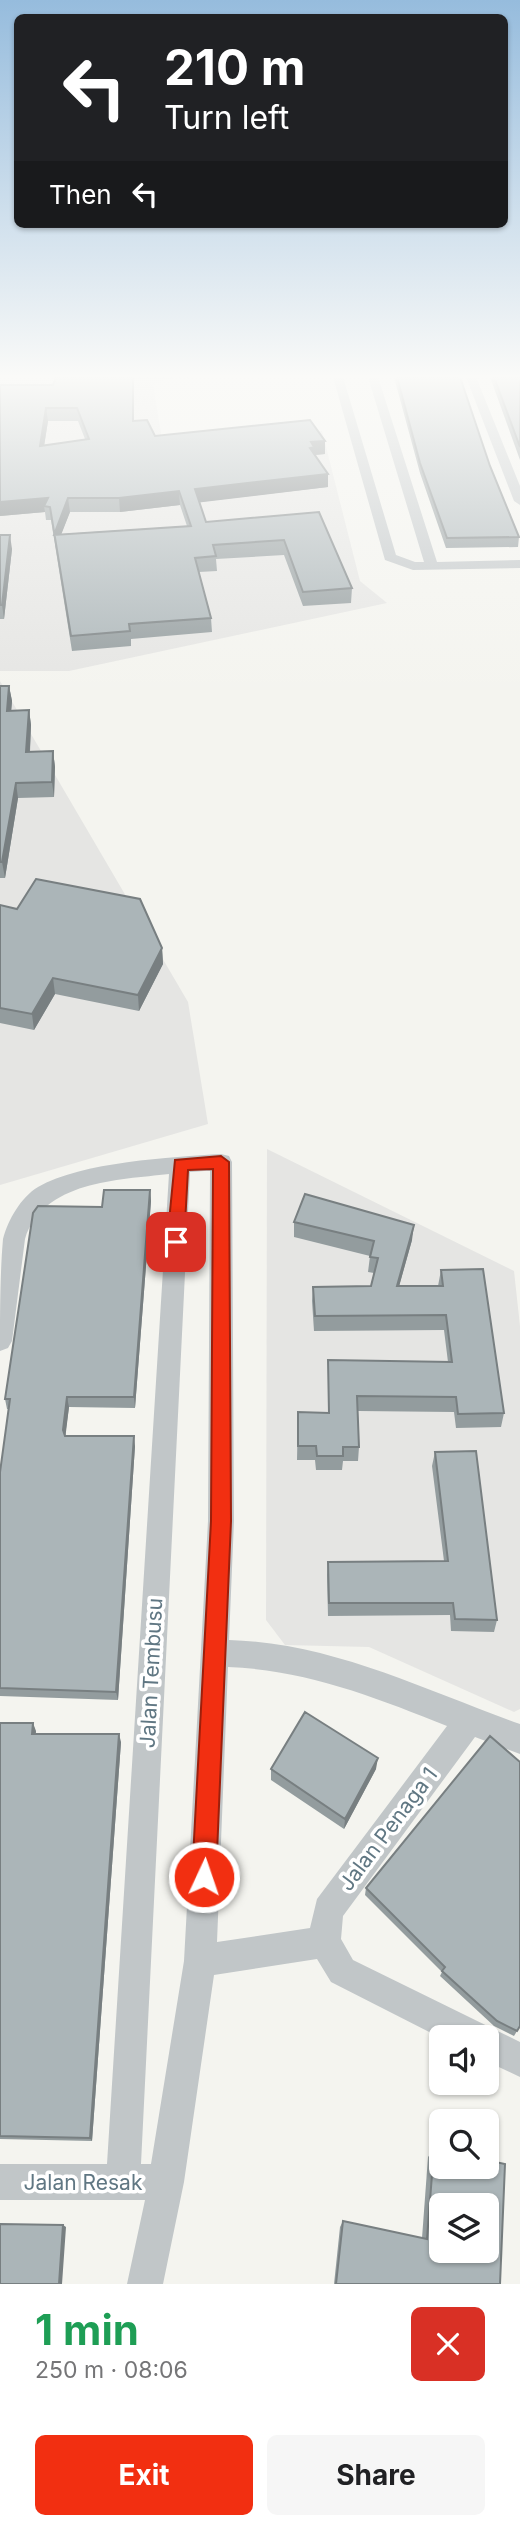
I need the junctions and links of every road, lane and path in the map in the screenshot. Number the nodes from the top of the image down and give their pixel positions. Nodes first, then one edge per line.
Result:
1 (367, 484) edge
2 (406, 484) edge
3 (513, 484) edge
4 (520, 501) edge
5 (520, 564) edge
6 (432, 566) junction
7 (180, 1164) junction
8 (1, 1331) edge
9 (216, 1653) junction
10 (468, 1721) junction
11 (520, 1739) edge
12 (325, 1942) junction
13 (200, 1961) junction
14 (450, 2025) edge
15 (499, 2050) edge
16 (520, 2060) edge
17 (0, 2182) edge
18 (123, 2182) junction
19 (166, 2182) junction
20 (145, 2284) edge

1 - 6 street
2 - 6 street
3 - 4 street
5 - 6 street
7 - 8 street
7 - 9 street
7 - 18 street, Jalan Tembusu
9 - 10 street
9 - 13 street
10 - 11 street
10 - 12 street, Jalan Penaga 1
12 - 13 street
12 - 14 street
13 - 19 street
15 - 16 street
17 - 18 street, Jalan Resak
18 - 19 street, Jalan Resak
19 - 20 street

